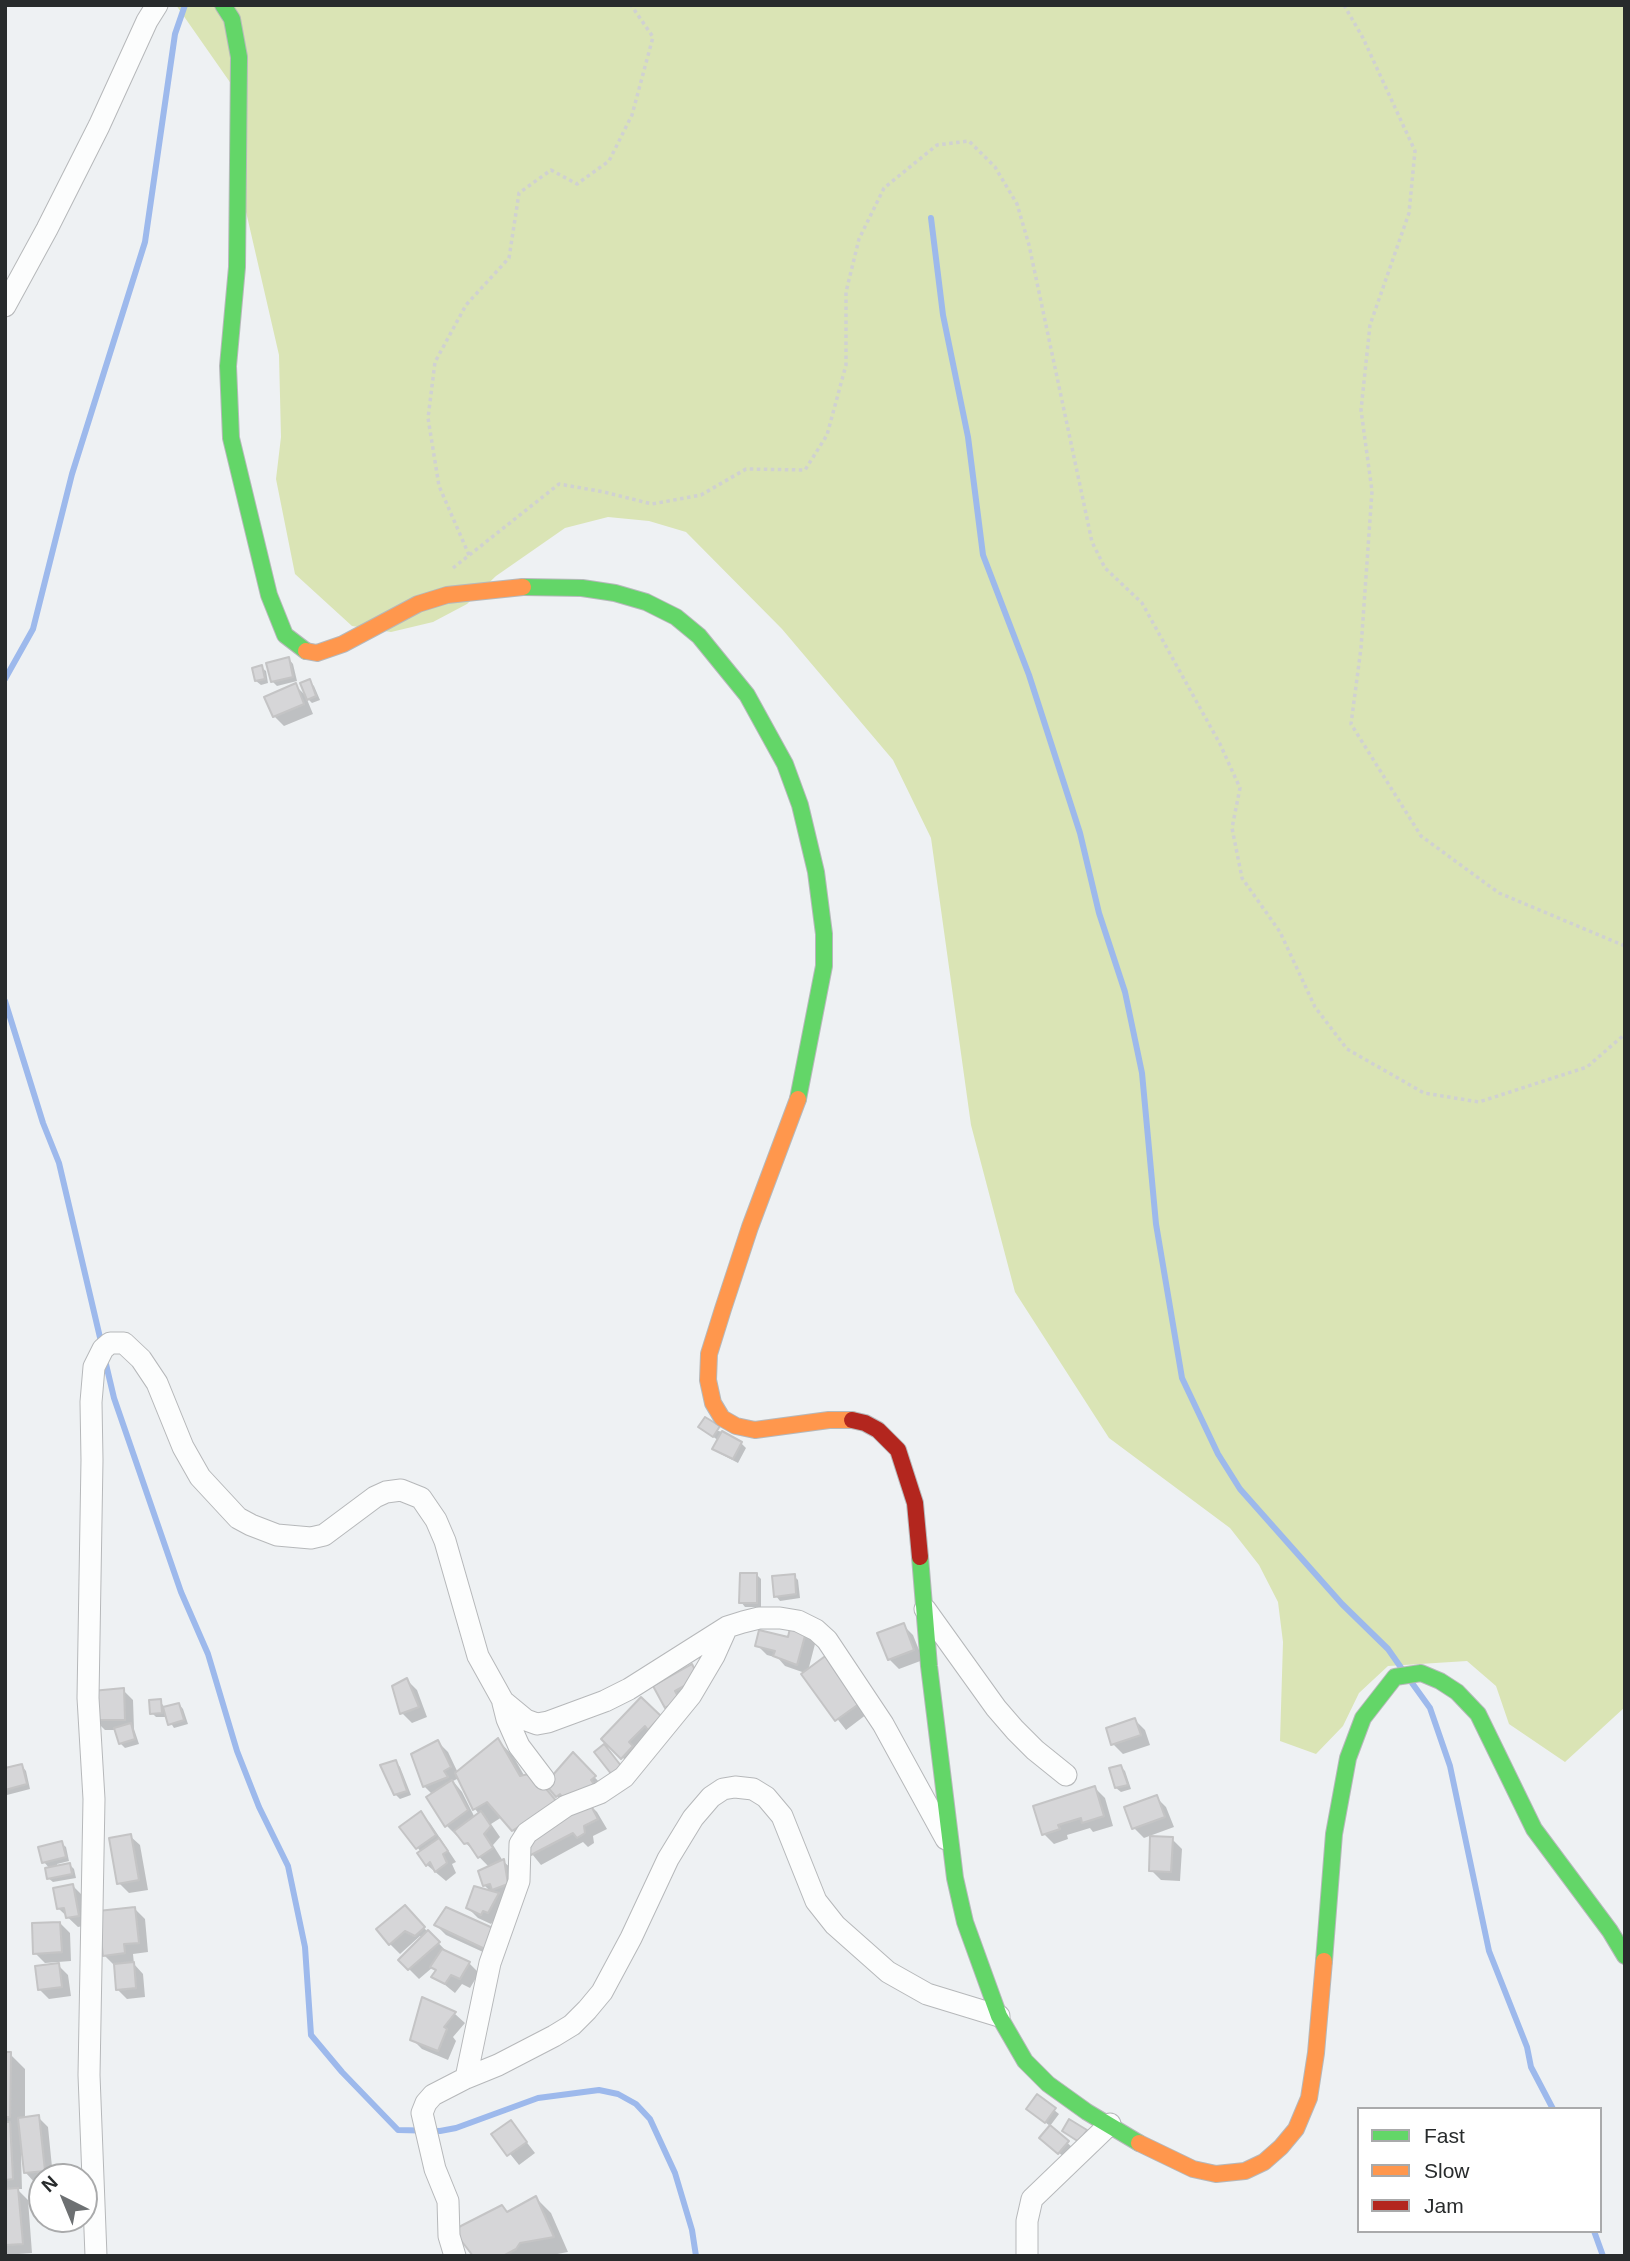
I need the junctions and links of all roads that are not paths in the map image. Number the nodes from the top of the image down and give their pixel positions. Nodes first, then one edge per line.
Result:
1 (157, 5) edge
2 (223, 5) edge
3 (5, 306) edge
4 (924, 1607) junction
5 (727, 1627) junction
6 (502, 1701) junction
7 (1066, 1775) dead end
8 (544, 1779) dead end
9 (949, 1844) junction
10 (1625, 1956) edge
11 (999, 2016) junction
12 (466, 2078) junction
13 (1110, 2124) junction
14 (96, 2256) edge
15 (455, 2256) edge
16 (1027, 2256) edge

1 - 3 street
2 - 4 street
4 - 7 street
4 - 9 street
5 - 6 street
5 - 9 street
5 - 12 street
6 - 8 street
6 - 14 street
9 - 11 street
10 - 13 street
11 - 12 street
11 - 13 street
12 - 15 street
13 - 16 street

